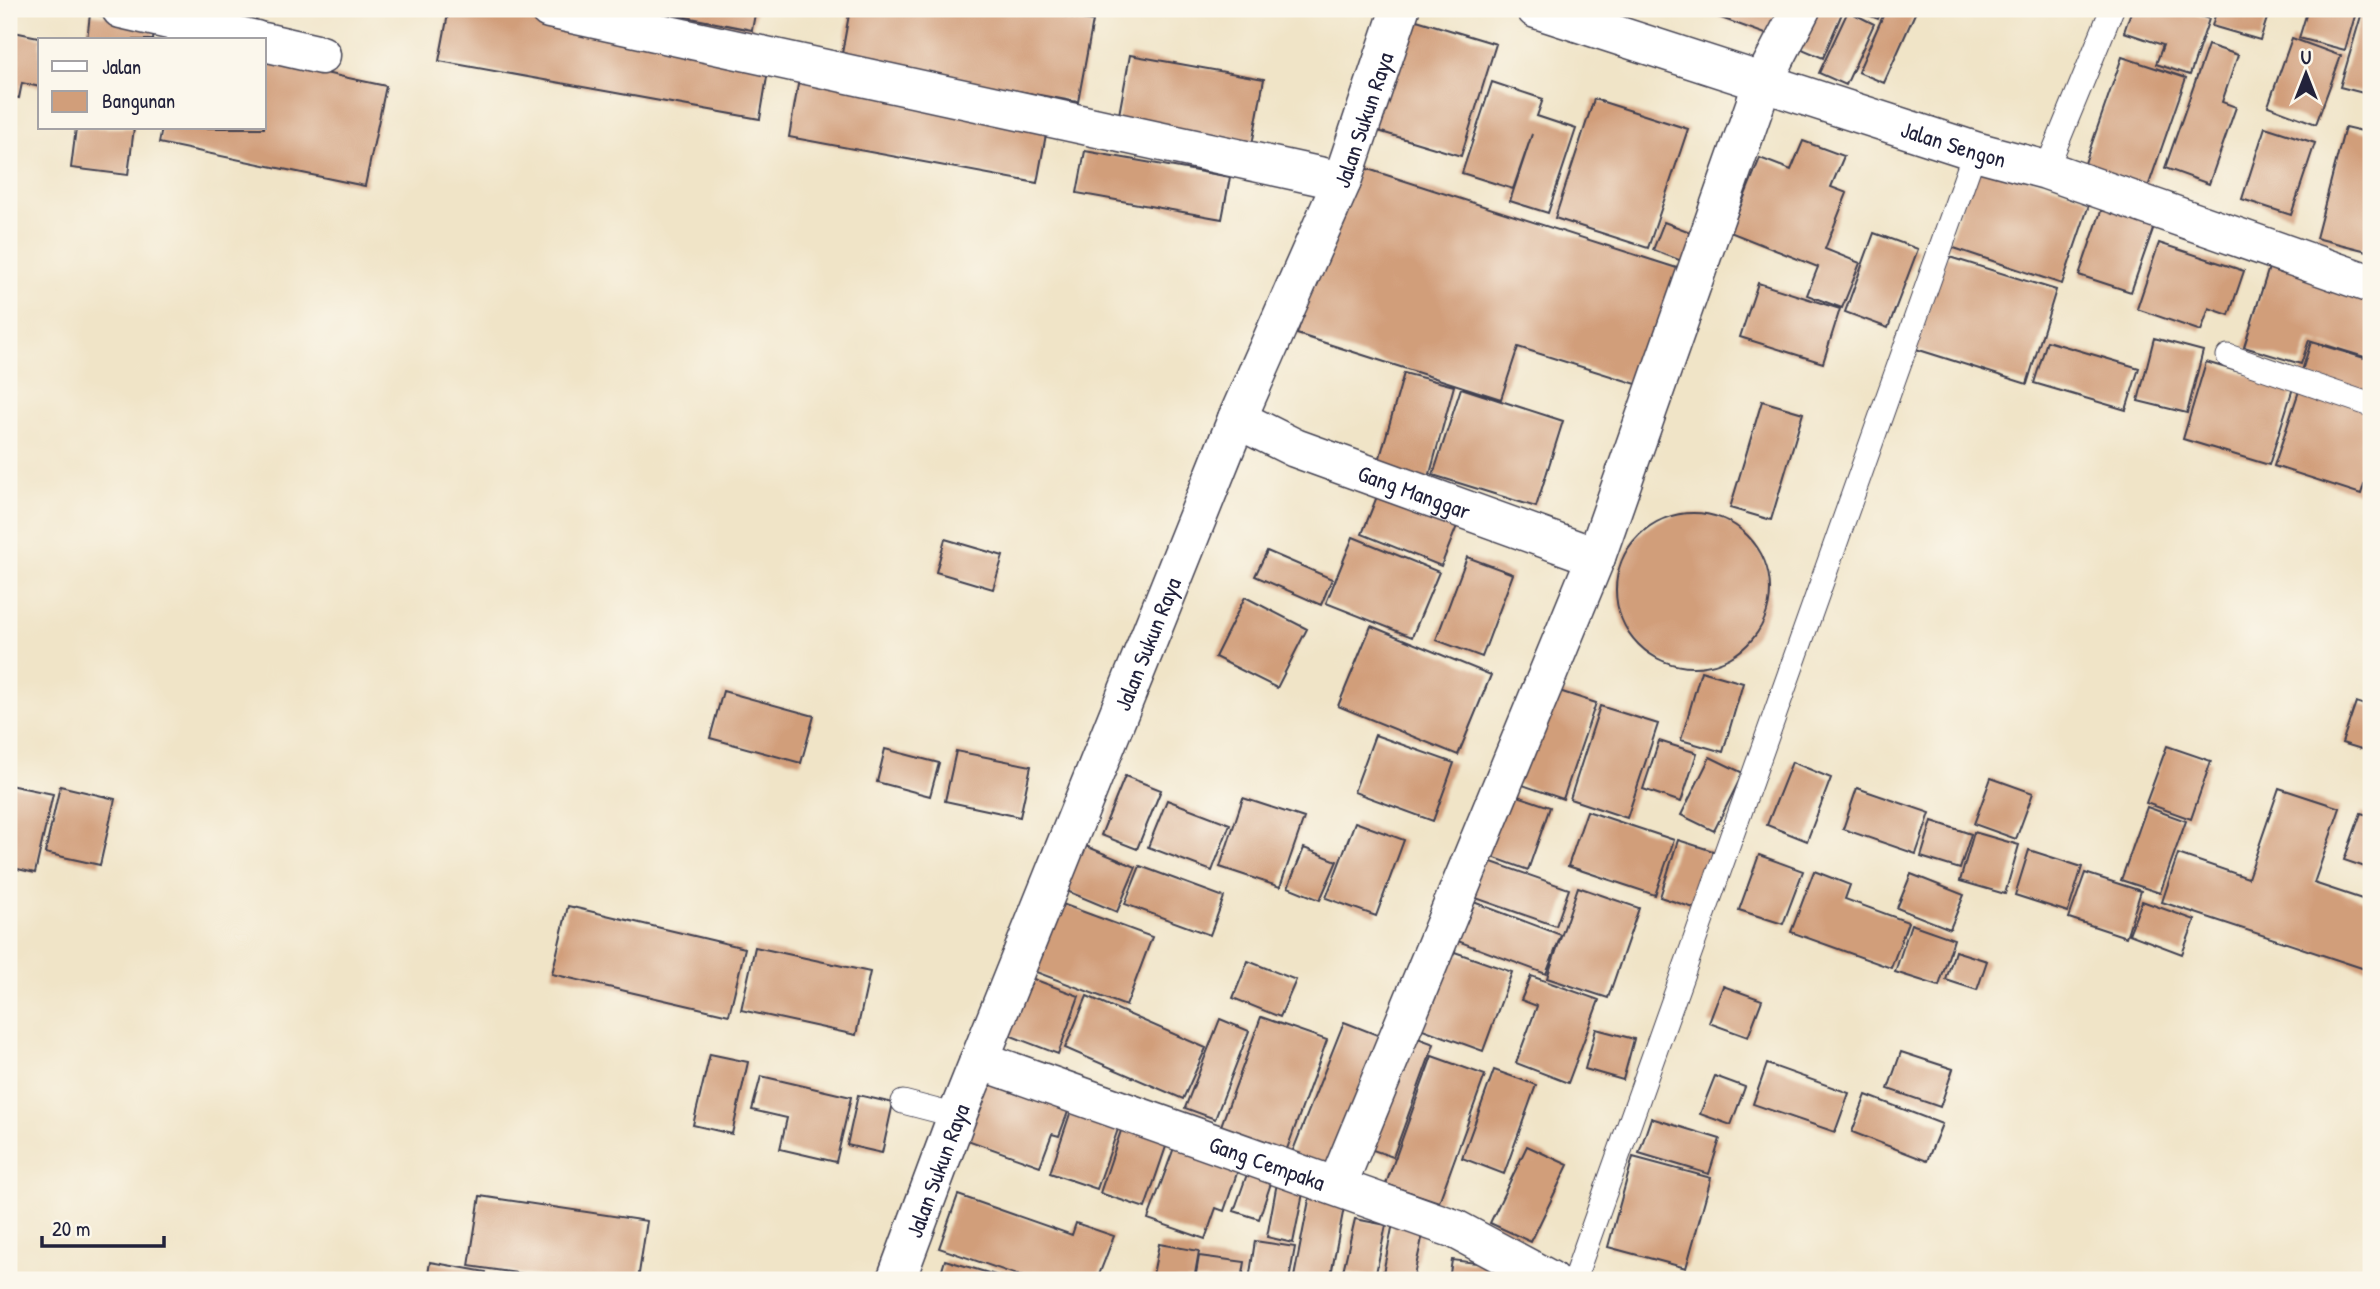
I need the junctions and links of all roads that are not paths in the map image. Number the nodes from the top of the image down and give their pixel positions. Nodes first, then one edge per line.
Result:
1 (121, 9) edge
2 (549, 9) edge
3 (1400, 9) edge
4 (1536, 9) edge
5 (1801, 9) edge
6 (2112, 9) edge
7 (247, 38) edge
8 (266, 42) edge
9 (321, 55) dead end
10 (1763, 82) junction
11 (1975, 151) junction
12 (2046, 170) junction
13 (1342, 181) junction
14 (2371, 284) edge
15 (2228, 356) dead end
16 (2371, 405) edge
17 (1237, 419) junction
18 (1596, 557) junction
19 (979, 1060) junction
20 (903, 1102) dead end
21 (957, 1116) junction
22 (1337, 1186) junction
23 (896, 1280) edge
24 (1550, 1280) edge
25 (1574, 1280) edge

1 - 7 street
2 - 13 street
3 - 13 street, Jalan Sukun Raya
4 - 10 street, Jalan Sengon
5 - 10 street
6 - 12 lane
8 - 9 street
10 - 11 street, Jalan Sengon
10 - 18 street
11 - 12 street, Jalan Sengon
11 - 25 lane
12 - 14 street, Jalan Sengon
13 - 17 street, Jalan Sukun Raya
15 - 16 lane
17 - 18 street, Gang Manggar
17 - 19 street, Jalan Sukun Raya
18 - 22 street
19 - 21 street, Jalan Sukun Raya
19 - 22 street, Gang Cempaka
20 - 21 lane
21 - 23 street, Jalan Sukun Raya
22 - 24 street, Gang Cempaka

